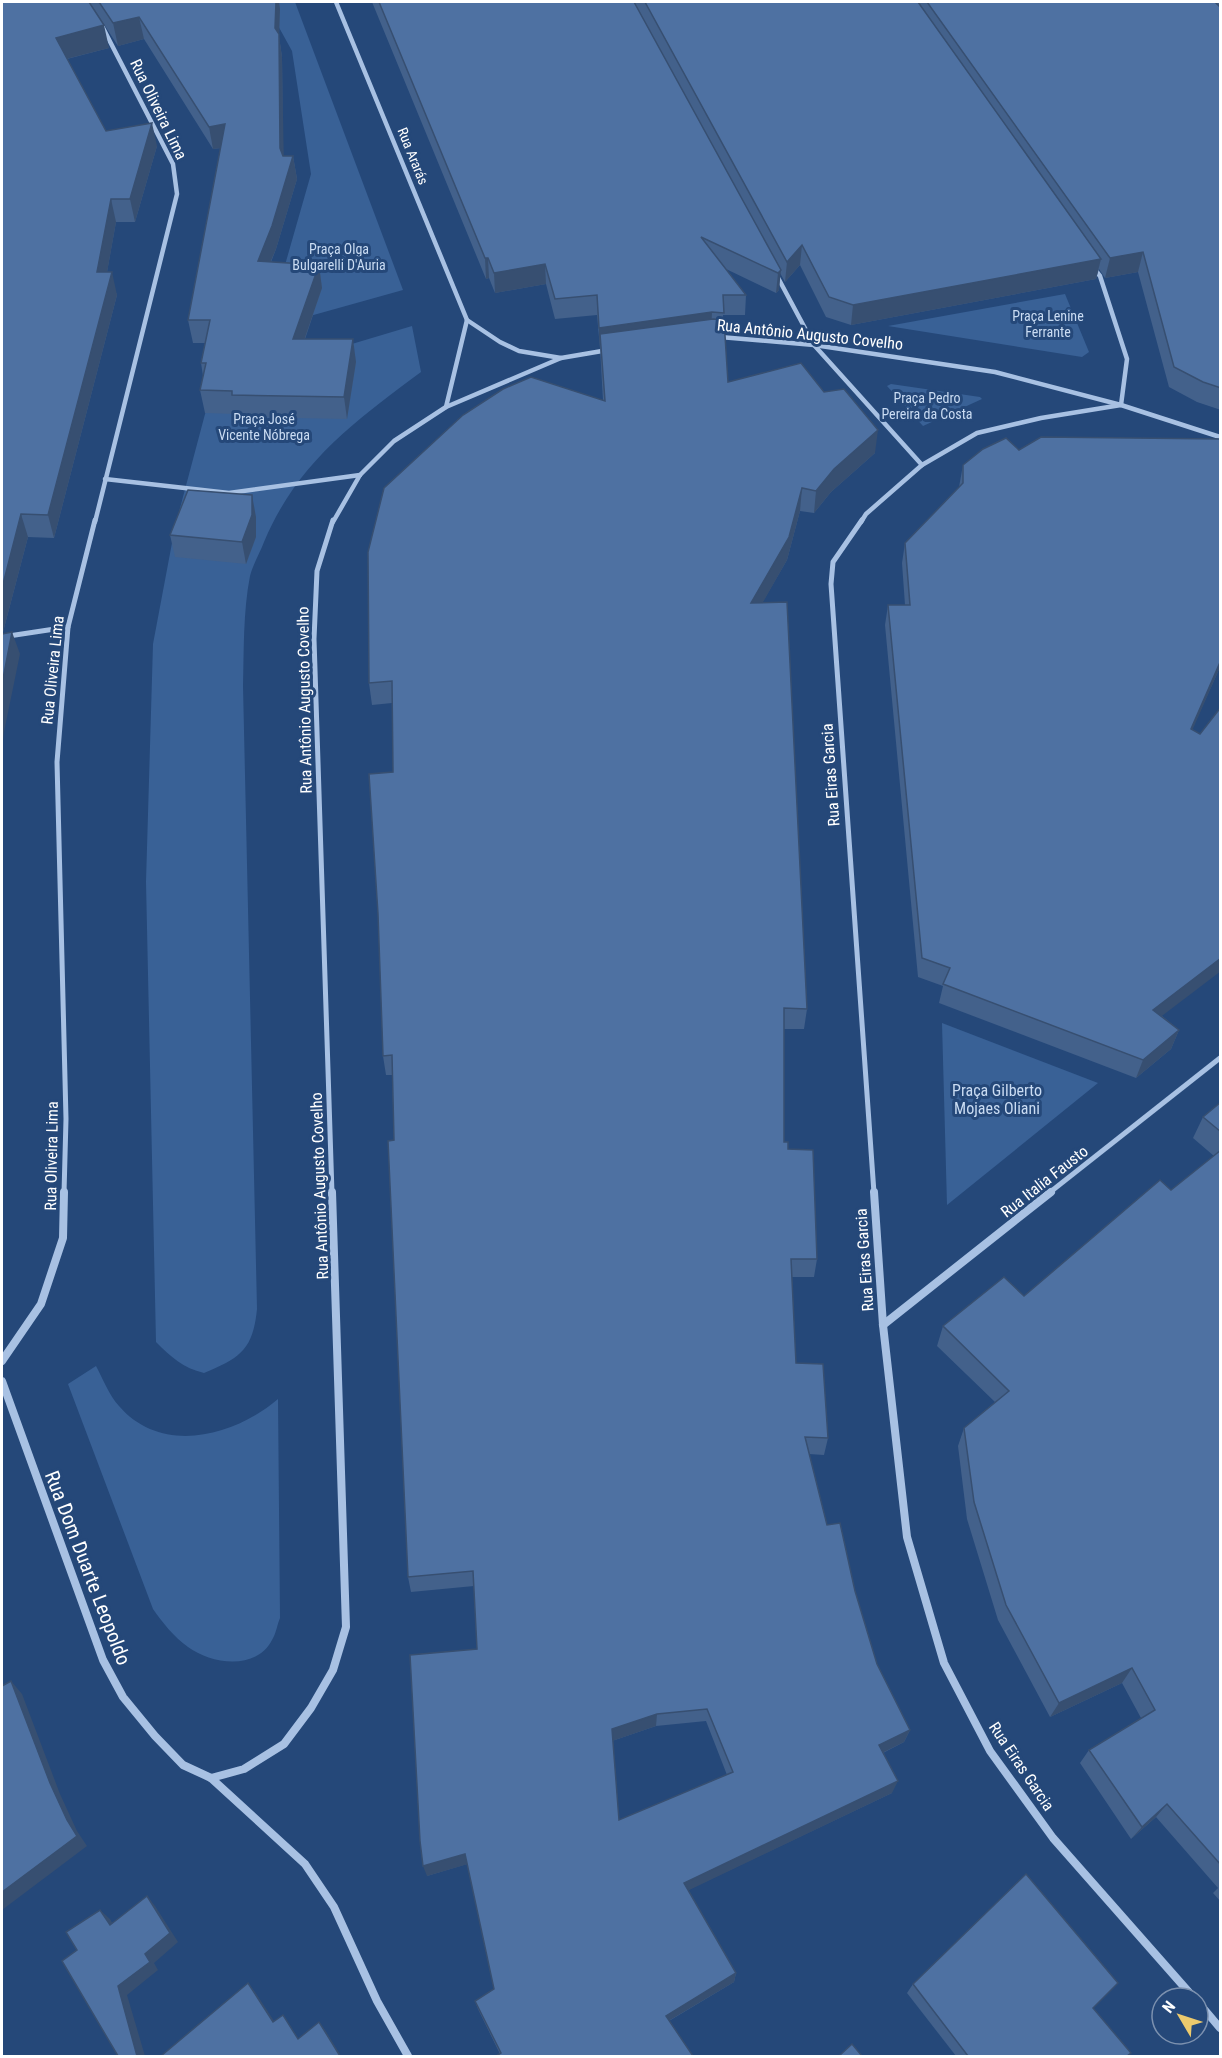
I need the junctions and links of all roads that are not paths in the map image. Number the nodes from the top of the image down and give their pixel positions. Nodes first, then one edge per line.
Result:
1 (336, 2) edge
2 (96, 18) edge
3 (1088, 259) edge
4 (775, 272) edge
5 (467, 320) junction
6 (712, 337) edge
7 (814, 345) junction
8 (619, 349) edge
9 (561, 358) junction
10 (1121, 405) junction
11 (446, 407) junction
12 (1221, 437) edge
13 (922, 465) junction
14 (360, 475) junction
15 (105, 479) junction
16 (68, 627) junction
17 (2, 637) edge
18 (1221, 1058) edge
19 (883, 1325) junction
20 (2, 1361) edge
21 (2, 1381) edge
22 (211, 1778) junction
23 (1183, 1986) edge
24 (1210, 2016) edge
25 (1221, 2028) edge
26 (408, 2056) edge

1 - 5 street, Rua Ararás
2 - 15 street, Rua Oliveira Lima
3 - 10 street
4 - 7 street
5 - 9 street
5 - 11 street
6 - 7 street, Rua Antônio Augusto Covelho
7 - 10 street, Rua Antônio Augusto Covelho
7 - 13 street
8 - 9 street, Rua Antônio Augusto Covelho
9 - 11 street, Rua Antônio Augusto Covelho
10 - 12 street, Rua Antônio Augusto Covelho
10 - 13 street, Rua Eiras Garcia
11 - 14 street, Rua Antônio Augusto Covelho
13 - 19 street, Rua Eiras Garcia
14 - 15 street
14 - 22 street, Rua Antônio Augusto Covelho
15 - 16 street, Rua Oliveira Lima
16 - 17 street
16 - 20 street, Rua Oliveira Lima
18 - 19 street, Rua Italia Fausto
19 - 23 street, Rua Eiras Garcia
21 - 22 street, Rua Dom Duarte Leopoldo
22 - 26 street, Rua Dom Duarte Leopoldo
24 - 25 street

